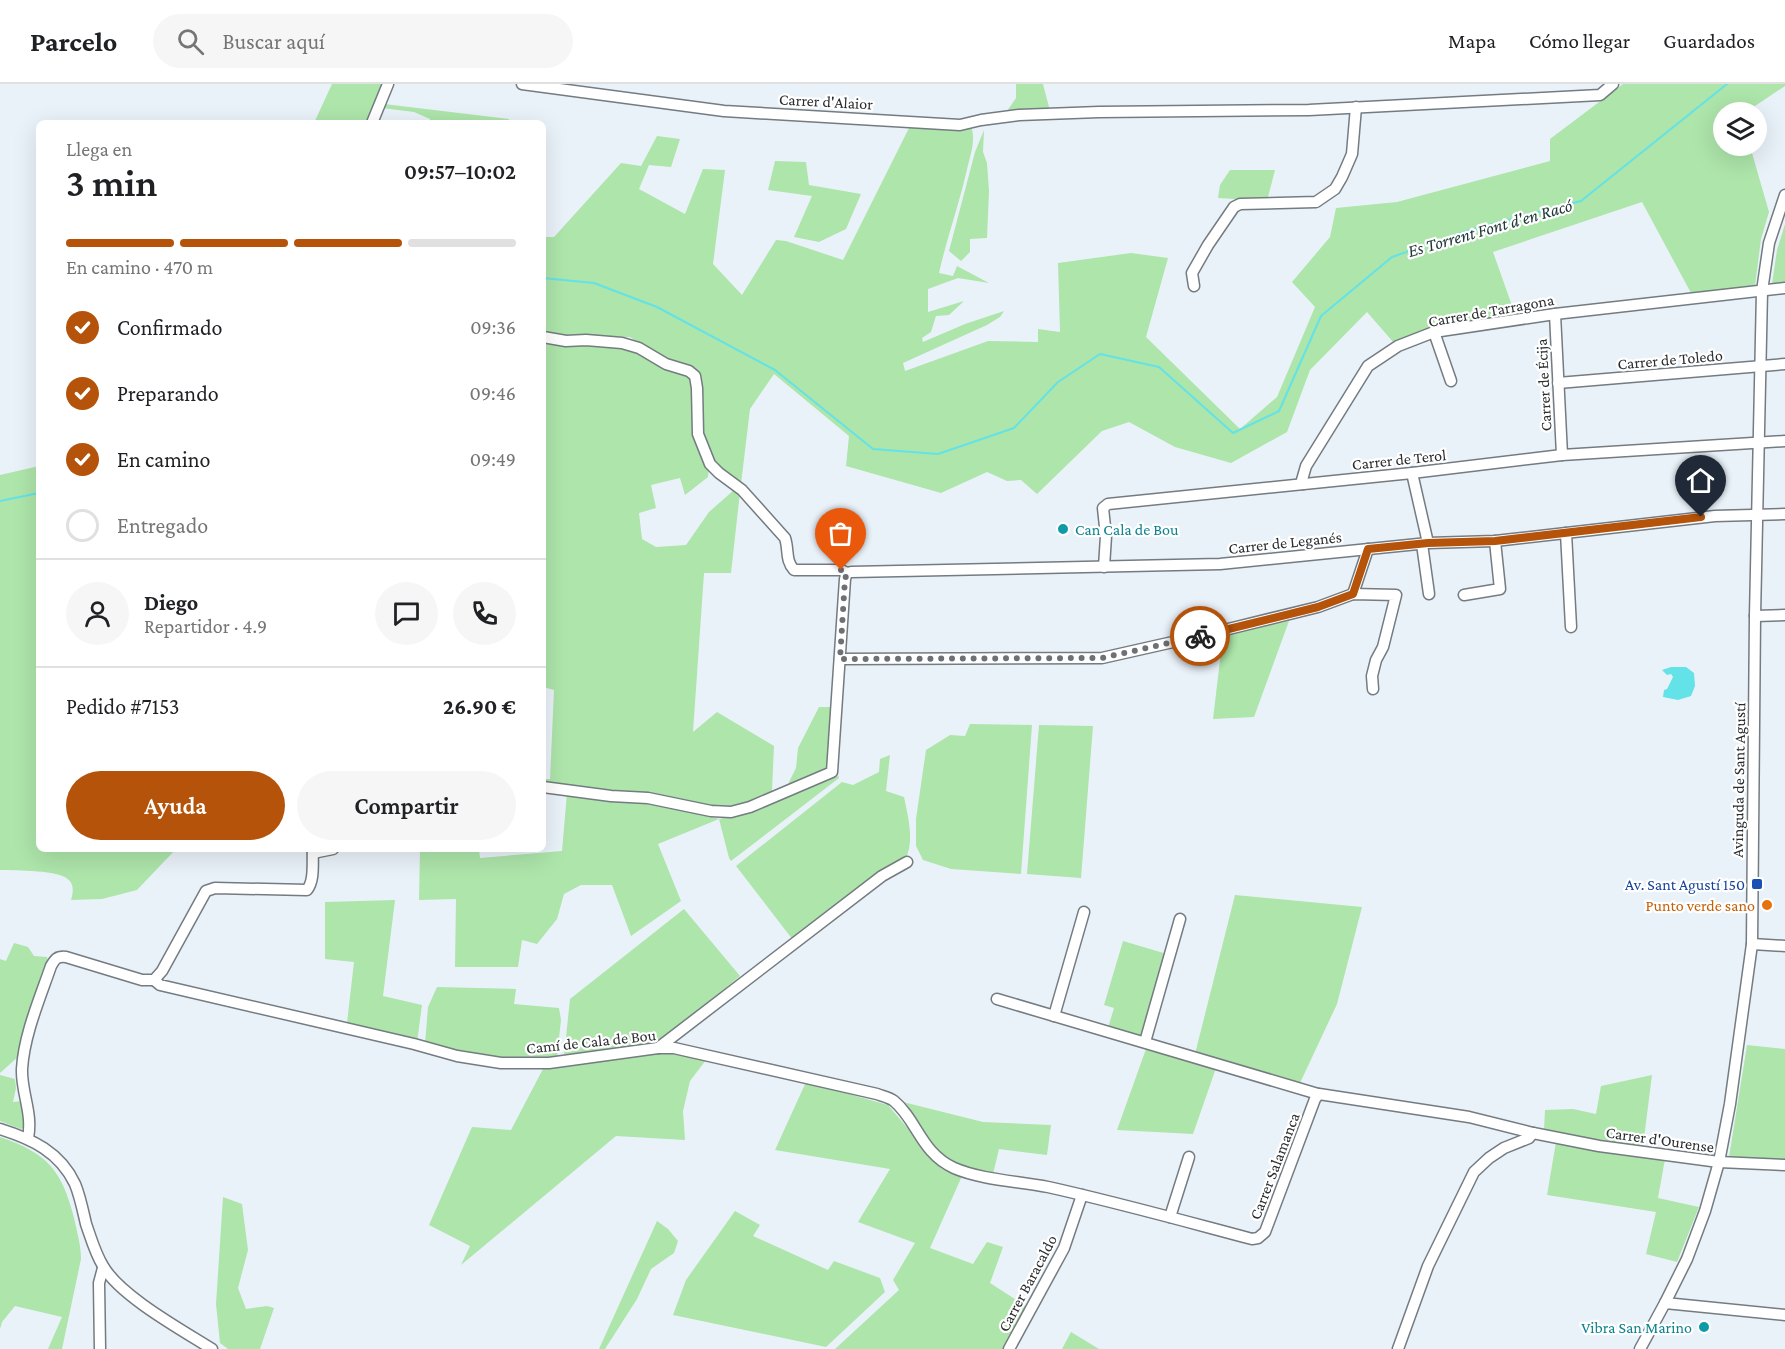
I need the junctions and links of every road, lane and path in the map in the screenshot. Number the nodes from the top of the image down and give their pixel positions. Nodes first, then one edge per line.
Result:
1 (388, 84) edge
2 (522, 84) edge
3 (1613, 84) edge
4 (1356, 107) junction
5 (373, 120) edge
6 (1785, 195) edge
7 (1194, 286) dead end
8 (1785, 288) edge
9 (1762, 291) junction
10 (1554, 314) junction
11 (1434, 332) junction
12 (546, 338) edge
13 (1785, 364) edge
14 (1760, 366) junction
15 (1451, 381) dead end
16 (1558, 383) junction
17 (1785, 441) edge
18 (1758, 442) junction
19 (1562, 455) junction
20 (1412, 473) junction
21 (1303, 484) junction
22 (1757, 514) junction
23 (1785, 514) edge
24 (1566, 533) junction
25 (1495, 541) junction
26 (1425, 543) junction
27 (1368, 549) junction
28 (1104, 567) junction
29 (849, 572) junction
30 (1353, 594) junction
31 (1429, 594) dead end
32 (1464, 596) dead end
33 (1785, 615) edge
34 (1755, 616) junction
35 (1571, 627) dead end
36 (840, 659) junction
37 (1373, 689) dead end
38 (546, 787) edge
39 (313, 852) edge
40 (907, 862) dead end
41 (1084, 912) dead end
42 (1180, 919) dead end
43 (1752, 944) junction
44 (1785, 946) edge
45 (154, 980) junction
46 (997, 999) dead end
47 (1054, 1016) junction
48 (1145, 1042) junction
49 (658, 1048) junction
50 (1317, 1094) junction
51 (0, 1129) edge
52 (1533, 1132) junction
53 (28, 1138) junction
54 (1189, 1157) dead end
55 (1719, 1162) junction
56 (1785, 1165) edge
57 (967, 1172) joint
58 (1082, 1196) junction
59 (1170, 1217) junction
60 (104, 1268) junction
61 (1665, 1303) junction
62 (1785, 1315) edge
63 (100, 1349) edge
64 (212, 1349) edge
65 (1009, 1349) edge
66 (1398, 1349) edge
67 (1640, 1349) edge

1 - 5 street
2 - 4 street, Carrer d'Alaior
3 - 4 street, Carrer d'Alaior
4 - 7 street
6 - 9 street, Avinguda de Sant Agustí
8 - 9 street, Carrer de Tarragona
9 - 10 street, Carrer de Tarragona
9 - 14 street, Avinguda de Sant Agustí
10 - 11 street, Carrer de Tarragona
10 - 16 street, Carrer de Écija
11 - 15 street
11 - 21 street, Carrer de Tarragona
12 - 29 street, Carrer de Leganés
13 - 14 street, Carrer de Toledo
14 - 16 street, Carrer de Toledo
14 - 18 street, Avinguda de Sant Agustí
16 - 19 street, Carrer de Écija
17 - 18 street, Carrer de Terol
18 - 19 street, Carrer de Terol
18 - 22 street, Avinguda de Sant Agustí
19 - 20 street, Carrer de Terol
20 - 21 street, Carrer de Terol
20 - 26 street
21 - 28 street, Carrer de Terol
22 - 23 street, Carrer de Leganés
22 - 24 street, Carrer de Leganés
22 - 34 street, Avinguda de Sant Agustí
24 - 25 street, Carrer de Leganés
24 - 35 street
25 - 26 street, Carrer de Leganés
25 - 32 street
26 - 27 street, Carrer de Leganés
26 - 31 street
27 - 28 street, Carrer de Leganés
27 - 30 street
28 - 29 street, Carrer de Leganés
29 - 36 street
30 - 36 street
30 - 37 street
33 - 34 street
34 - 43 street, Avinguda de Sant Agustí
36 - 38 street
39 - 45 street
40 - 49 street
41 - 47 street
42 - 48 street
43 - 44 street
43 - 55 street, Avinguda de Sant Agustí
45 - 49 street, Camí de Cala de Bou
45 - 53 street, Camí de Cala de Bou
46 - 47 street
47 - 48 street
48 - 50 street
49 - 57 street, Camí de Cala de Bou
50 - 52 street
50 - 59 street, Carrer Salamanca
51 - 53 street
52 - 55 street, Carrer d'Ourense
52 - 66 street
53 - 60 street
54 - 59 street
55 - 56 street, Carrer d'Ourense
55 - 61 street, Avinguda de Sant Agustí
57 - 58 street, Carrer Salamanca
58 - 59 street, Carrer Salamanca
58 - 65 street, Carrer Baracaldo
60 - 63 street
60 - 64 street
61 - 62 street
61 - 67 street, Avinguda de Sant Agustí

